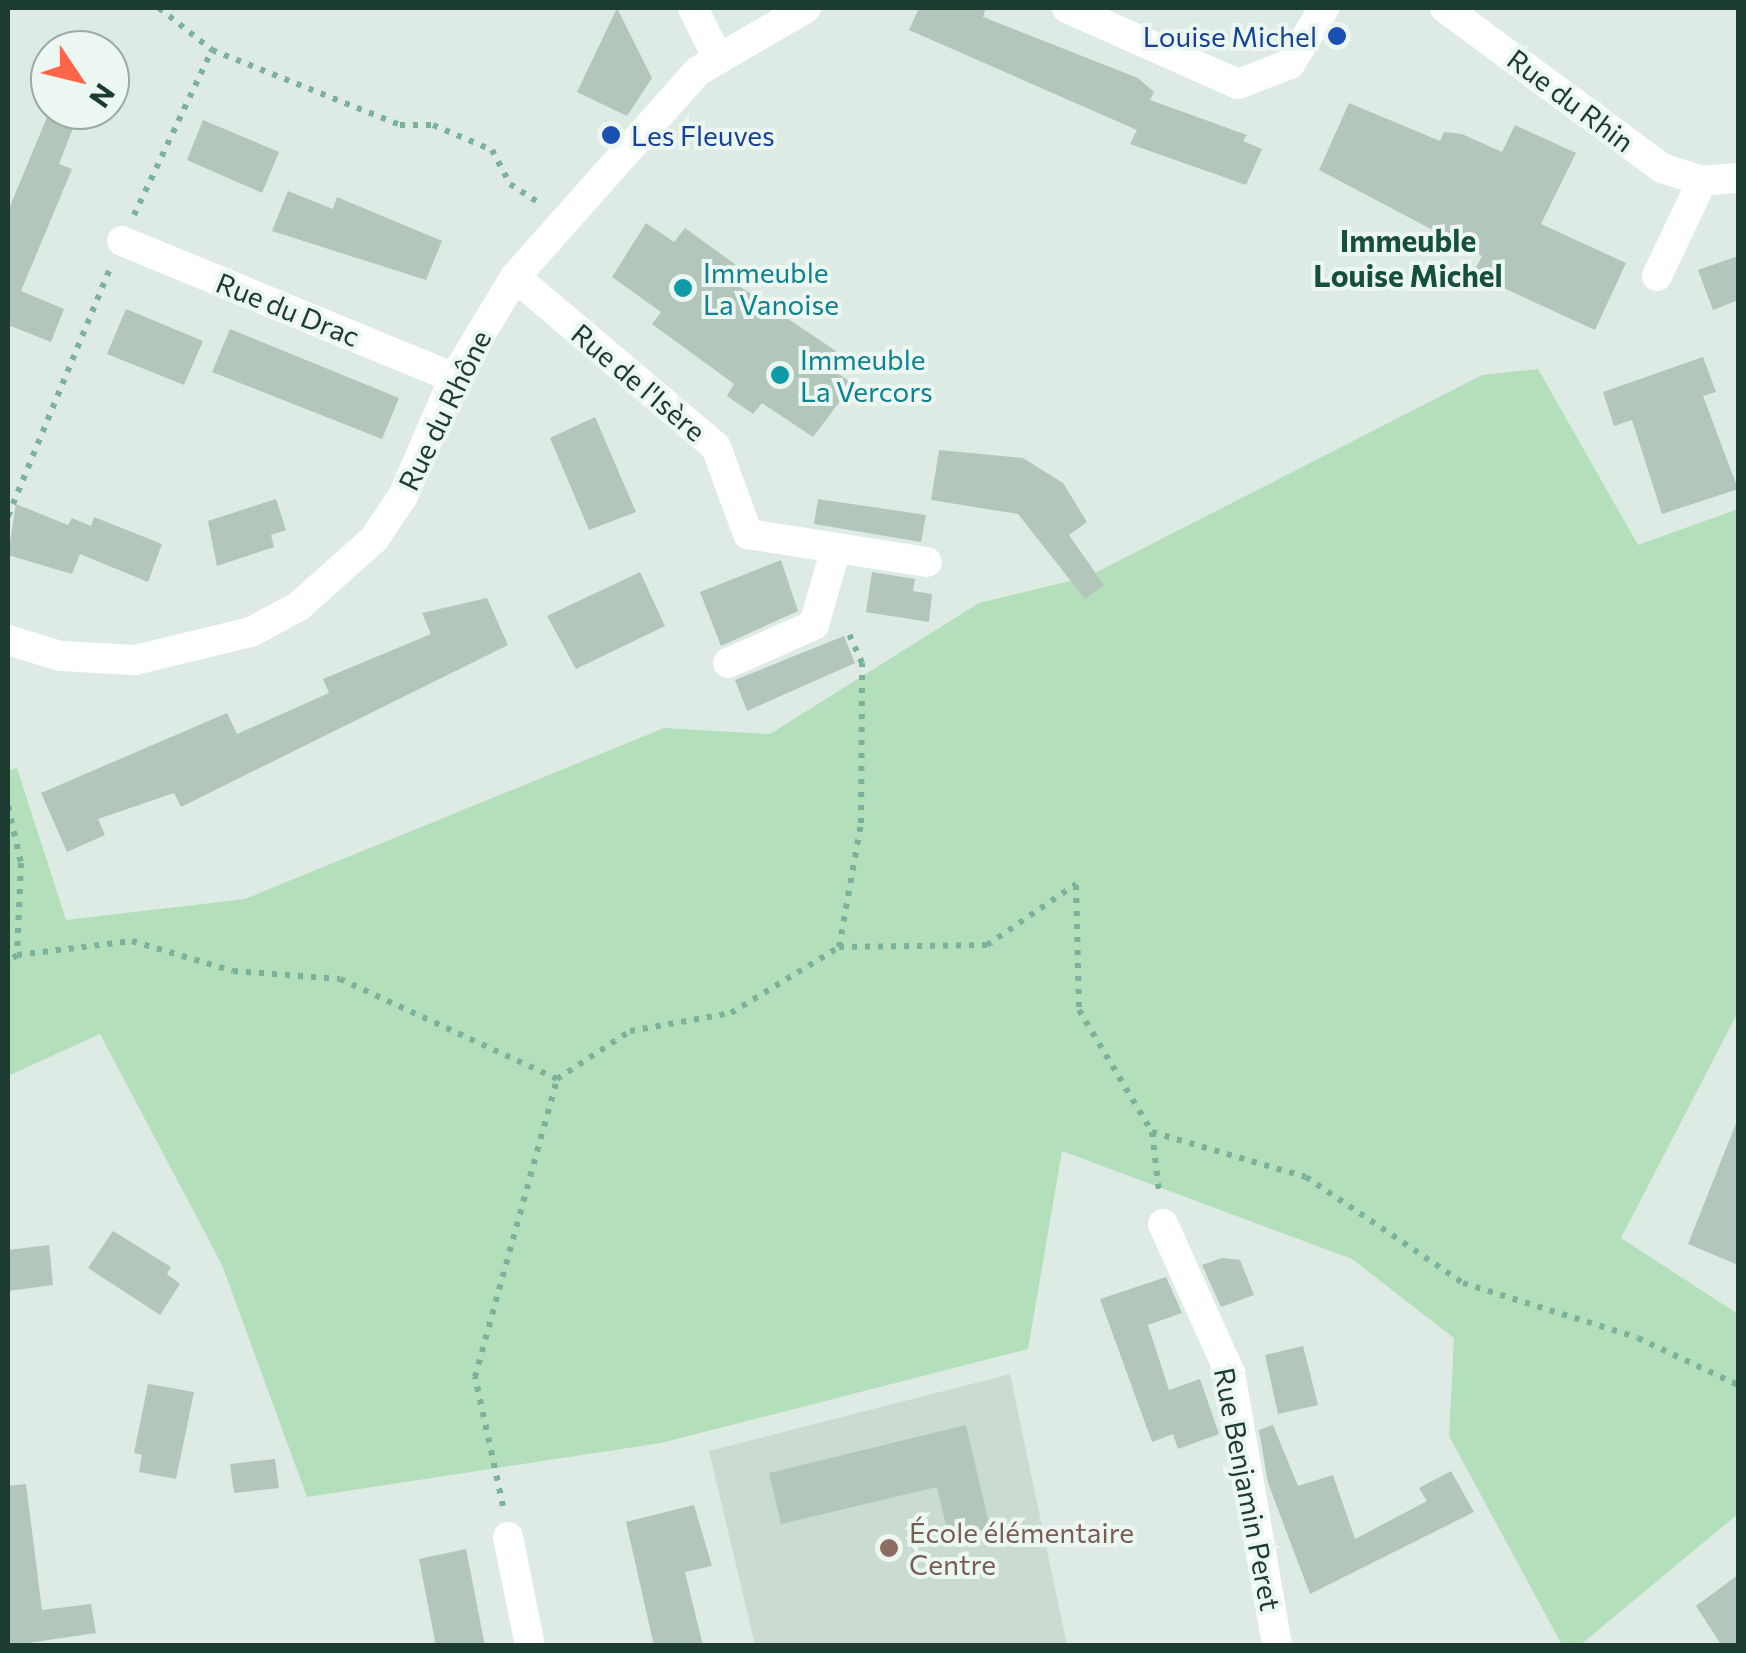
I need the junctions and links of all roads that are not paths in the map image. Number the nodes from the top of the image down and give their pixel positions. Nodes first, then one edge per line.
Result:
1 (693, 8) edge
2 (806, 8) edge
3 (1067, 8) edge
4 (1324, 8) edge
5 (1445, 8) edge
6 (1479, 17) edge
7 (717, 56) junction
8 (1738, 178) edge
9 (1702, 181) junction
10 (122, 241) road end
11 (1657, 276) dead end
12 (515, 278) junction
13 (454, 378) junction
14 (836, 548) junction
15 (928, 562) dead end
16 (8, 640) edge
17 (728, 663) dead end
18 (1164, 1224) road end
19 (508, 1537) road end
20 (530, 1646) edge
21 (1277, 1646) edge

1 - 7 street
2 - 7 street, Rue du Rhône
3 - 4 street
5 - 6 street, Rue du Rhin
6 - 9 street, Rue du Rhin
7 - 12 street, Rue du Rhône
8 - 9 street, Rue du Rhin
9 - 11 street
10 - 13 street, Rue du Drac
12 - 13 street, Rue du Rhône
12 - 14 street, Rue de l'Isère
13 - 16 street, Rue du Rhône
14 - 15 street, Rue de l'Isère
14 - 17 street
18 - 21 street, Rue Benjamin Peret
19 - 20 street

